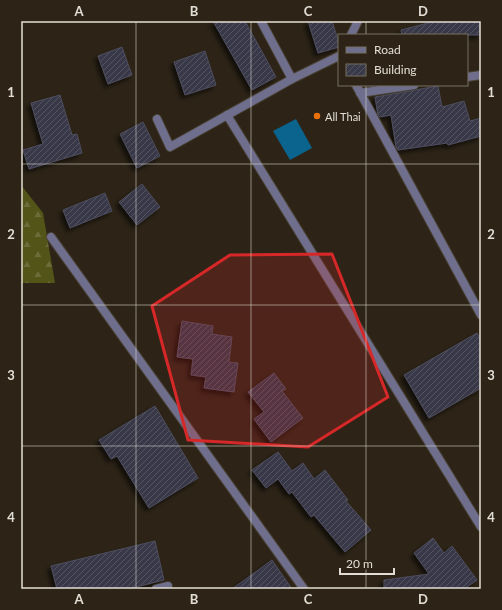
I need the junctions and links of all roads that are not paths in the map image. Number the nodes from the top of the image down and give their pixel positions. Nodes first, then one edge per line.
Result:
1 (261, 21) edge
2 (358, 21) edge
3 (352, 34) edge
4 (338, 56) edge
5 (481, 75) edge
6 (468, 77) edge
7 (292, 79) junction
8 (356, 86) edge
9 (407, 86) edge
10 (360, 93) junction
11 (227, 115) junction
12 (157, 119) dead end
13 (51, 238) dead end
14 (481, 315) edge
15 (481, 527) edge
16 (168, 586) dead end
17 (156, 589) edge
18 (304, 589) edge

1 - 7 street
2 - 3 street
4 - 7 street
5 - 6 street
7 - 11 street
8 - 10 street
9 - 10 street
10 - 14 street
11 - 12 street
11 - 15 street
13 - 18 street
16 - 17 street

